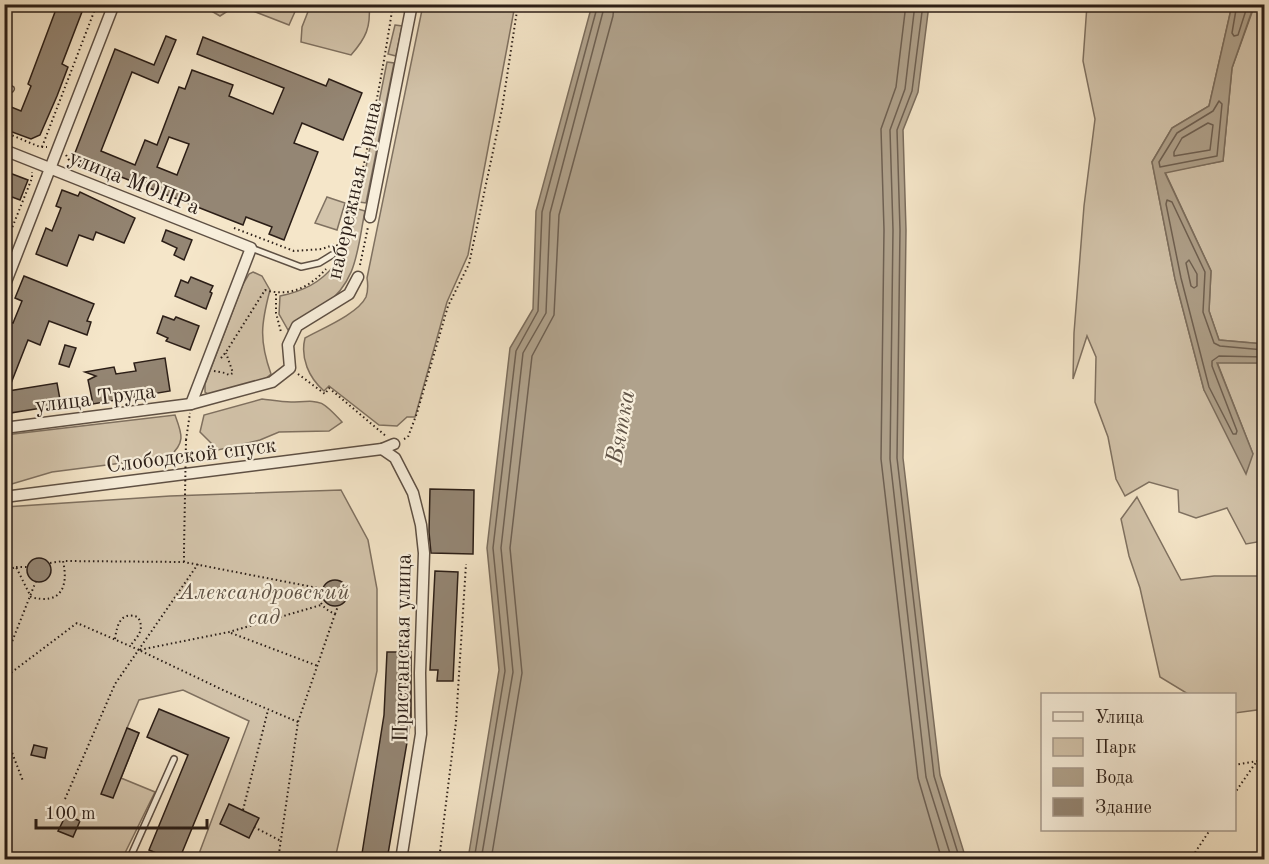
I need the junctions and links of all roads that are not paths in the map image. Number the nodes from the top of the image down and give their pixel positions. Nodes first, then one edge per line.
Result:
1 (114, 4) edge
2 (412, 4) edge
3 (4, 86) edge
4 (12, 89) dead end
5 (4, 150) edge
6 (50, 169) junction
7 (370, 217) road end
8 (251, 248) junction
9 (334, 256) road end
10 (358, 277) road end
11 (4, 287) edge
12 (191, 404) junction
13 (4, 429) edge
14 (394, 444) dead end
15 (382, 448) junction
16 (4, 497) edge
17 (174, 759) dead end
18 (129, 860) edge
19 (401, 860) edge

1 - 6 street
2 - 7 street, набережная Грина
3 - 4 lane
5 - 6 street, улица МОПРа
6 - 8 street, улица МОПРа
6 - 11 street
8 - 9 lane
8 - 12 street
10 - 12 street, набережная Грина
12 - 13 street, улица Труда
14 - 15 street, Слободской спуск
15 - 16 street, Слободской спуск
15 - 19 street, Пристанская улица
17 - 18 lane

